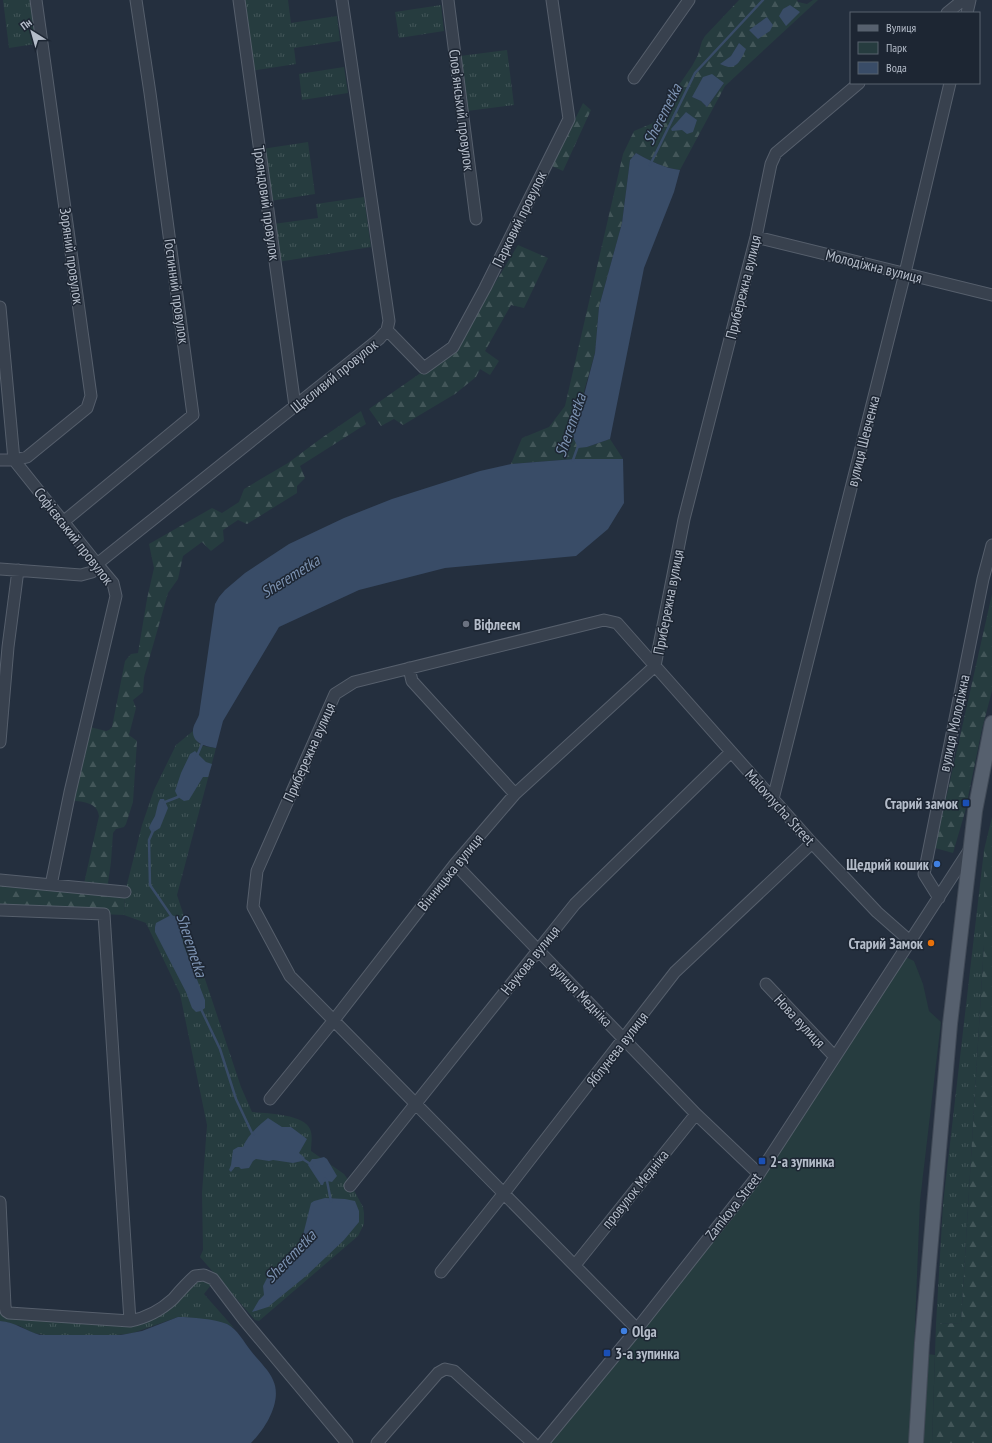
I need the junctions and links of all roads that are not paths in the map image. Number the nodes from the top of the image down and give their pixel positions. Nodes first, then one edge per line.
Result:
1 (36, 0) edge
2 (136, 0) edge
3 (239, 0) edge
4 (342, 0) edge
5 (448, 0) edge
6 (552, 0) edge
7 (689, 0) edge
8 (963, 0) edge
9 (970, 0) edge
10 (947, 12) edge
11 (967, 12) edge
12 (634, 78) dead end
13 (858, 84) edge
14 (950, 84) edge
15 (476, 219) dead end
16 (756, 237) junction
17 (905, 273) junction
18 (992, 295) edge
19 (0, 307) edge
20 (387, 330) junction
21 (295, 406) junction
22 (0, 460) edge
23 (14, 460) junction
24 (63, 522) junction
25 (992, 545) edge
26 (97, 564) junction
27 (0, 569) edge
28 (18, 570) junction
29 (655, 666) junction
30 (409, 668) junction
31 (992, 723) edge
32 (0, 742) edge
33 (731, 752) junction
34 (515, 794) junction
35 (773, 799) junction
36 (812, 843) junction
37 (970, 849) junction
38 (455, 864) junction
39 (0, 880) edge
40 (51, 884) junction
41 (125, 892) dead end
42 (941, 895) junction
43 (0, 910) edge
44 (910, 942) junction
45 (538, 950) junction
46 (766, 984) dead end
47 (334, 1020) junction
48 (624, 1039) junction
49 (834, 1057) junction
50 (270, 1099) dead end
51 (416, 1103) junction
52 (696, 1114) junction
53 (759, 1174) junction
54 (350, 1186) dead end
55 (504, 1193) junction
56 (0, 1202) edge
57 (574, 1265) junction
58 (441, 1272) dead end
59 (130, 1321) junction
60 (637, 1329) junction
61 (347, 1443) edge
62 (376, 1443) edge
63 (533, 1443) edge
64 (542, 1443) edge
65 (916, 1443) edge

1 - 23 street, Зоряний провулок
2 - 24 street, Гостинний провулок
3 - 21 street, Трояндовий провулок
4 - 20 street, Щасливий провулок
5 - 15 street, Словʼянський провулок
6 - 20 street, Парковий провулок
7 - 12 street
8 - 10 street
9 - 11 street
13 - 16 street, Прибережна вулиця
14 - 17 street, вулиця Шевченка
16 - 17 street, Молодіжна вулиця
16 - 29 street, Прибережна вулиця
17 - 18 street, Молодіжна вулиця
17 - 35 street, вулиця Шевченка
19 - 23 street
20 - 21 street, Щасливий провулок
21 - 26 street, Щасливий провулок
22 - 23 street, Зоряний провулок
23 - 24 street, Софієвський провулок
24 - 26 street, Софієвський провулок
25 - 42 street, вулиця Молодіжна
26 - 28 street, Щасливий провулок
26 - 40 street, Софієвський провулок
27 - 28 street, Щасливий провулок
28 - 32 street
29 - 30 street, Прибережна вулиця
29 - 33 street, Malovnycha Street
29 - 34 street, Вінницька вулиця
30 - 34 street
30 - 47 street, Прибережна вулиця
31 - 37 main road
33 - 35 street, Malovnycha Street
33 - 45 street, Наукова вулиця
34 - 38 street, Вінницька вулиця
35 - 36 street, Malovnycha Street
36 - 44 street, Malovnycha Street
36 - 48 street, Яблунева вулиця
37 - 42 street, Zamkova Street
37 - 65 main road
38 - 45 street, вулиця Медніка
38 - 47 street, Вінницька вулиця
39 - 40 street
40 - 41 street
42 - 44 street, Zamkova Street
43 - 59 street
44 - 49 street, Zamkova Street
45 - 48 street, вулиця Медніка
45 - 51 street, Наукова вулиця
46 - 49 street, Нова вулиця
47 - 50 street, Вінницька вулиця
47 - 51 street, Прибережна вулиця
48 - 52 street, вулиця Медніка
48 - 55 street, Яблунева вулиця
49 - 53 street, Zamkova Street
51 - 54 street, Наукова вулиця
51 - 55 street, Прибережна вулиця
52 - 53 street, вулиця Медніка
52 - 57 street, провулок Медніка
53 - 60 street, Zamkova Street
55 - 57 street, Прибережна вулиця
55 - 58 street, Яблунева вулиця
56 - 59 street
57 - 60 street, Прибережна вулиця
59 - 61 street
60 - 64 street, Zamkova Street
62 - 63 street

